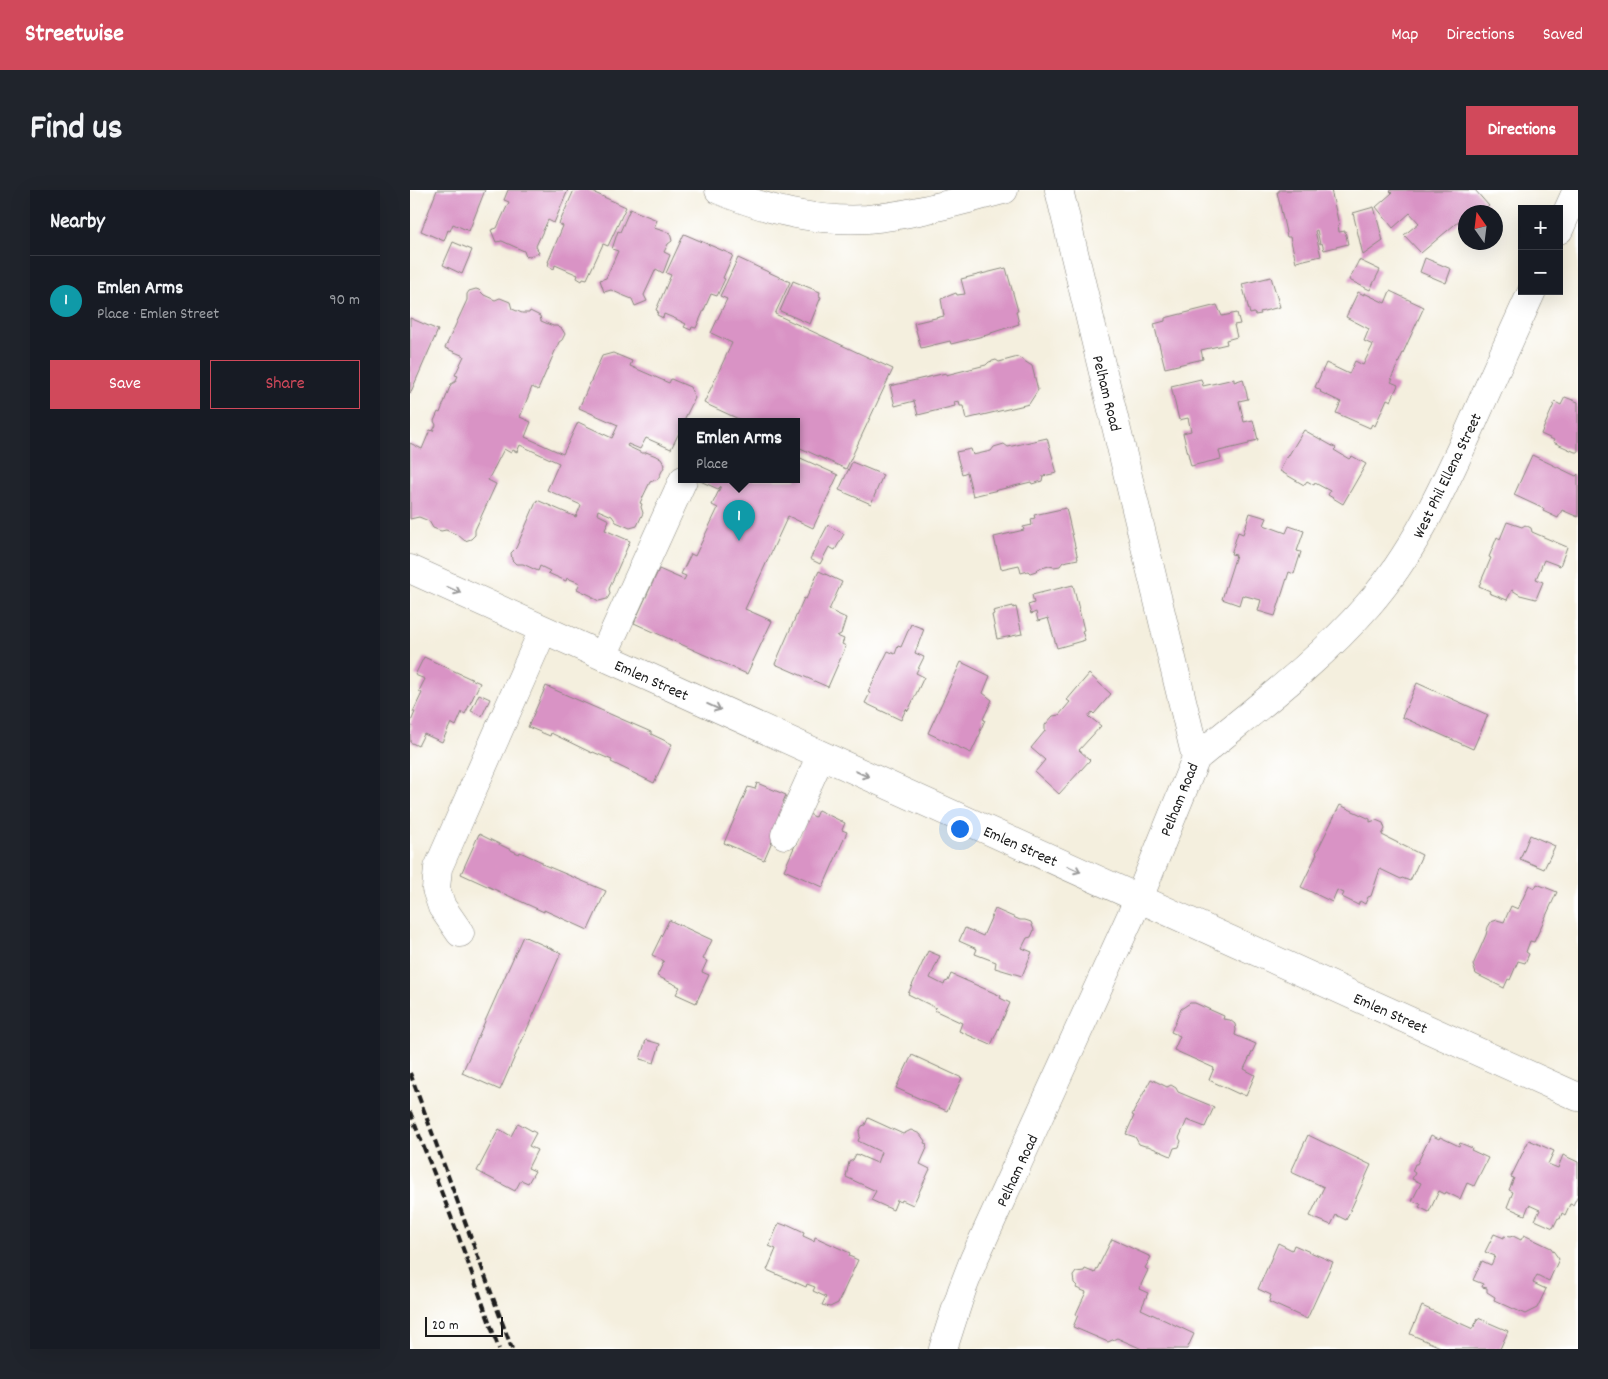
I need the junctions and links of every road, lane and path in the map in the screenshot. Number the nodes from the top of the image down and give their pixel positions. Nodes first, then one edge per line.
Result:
1 (719, 190) edge
2 (1004, 190) edge
3 (1059, 190) edge
4 (1577, 190) edge
5 (1563, 221) edge
6 (1530, 295) edge
7 (682, 483) edge
8 (410, 570) edge
9 (543, 630) junction
10 (602, 656) junction
11 (821, 755) junction
12 (1196, 758) junction
13 (785, 835) dead end
14 (1139, 898) junction
15 (460, 933) dead end
16 (1578, 1097) edge
17 (943, 1349) edge

1 - 2 street
3 - 12 street, Pelham Road
4 - 5 street
6 - 12 street, West Phil Ellena Street
7 - 10 street
8 -> 9 street, Emlen Street
9 - 10 street, Emlen Street
9 - 15 street
10 -> 11 street, Emlen Street
11 - 13 street
11 -> 14 street, Emlen Street
12 - 14 street, Pelham Road
14 - 16 street, Emlen Street
14 - 17 street, Pelham Road

